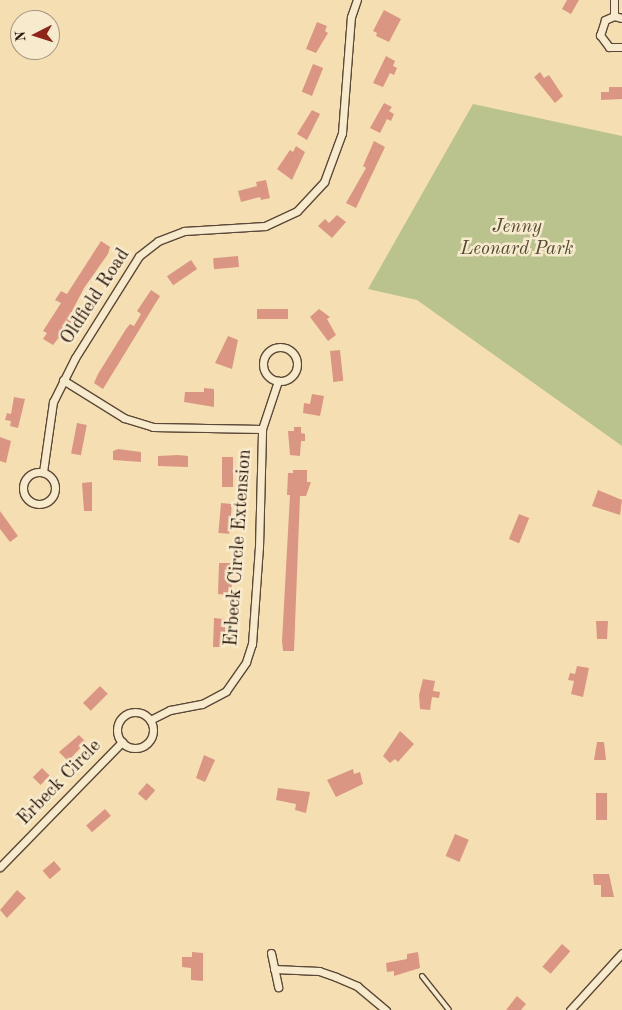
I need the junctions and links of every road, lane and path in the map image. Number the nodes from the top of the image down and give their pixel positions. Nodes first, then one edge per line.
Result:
1 (357, 0) edge
2 (614, 0) edge
3 (618, 17) edge
4 (622, 47) edge
5 (63, 380) junction
6 (278, 381) junction
7 (262, 429) junction
8 (43, 472) junction
9 (150, 720) junction
10 (122, 742) junction
11 (0, 867) edge
12 (622, 951) edge
13 (271, 952) dead end
14 (274, 969) junction
15 (422, 976) dead end
16 (278, 987) dead end
17 (386, 1010) edge
18 (449, 1010) edge
19 (570, 1010) edge

1 - 5 street, Oldfield Road
2 - 3 street
3 - 4 street
5 - 7 street
5 - 8 street, Oldfield Road
6 - 6 street
6 - 7 street, Erbeck Circle Extension
7 - 9 street, Erbeck Circle Extension
8 - 8 street
9 - 10 street, Erbeck Circle
9 - 10 street, Erbeck Circle
10 - 11 street, Erbeck Circle
12 - 19 street
13 - 14 street
14 - 16 street
14 - 17 street
15 - 18 lane

